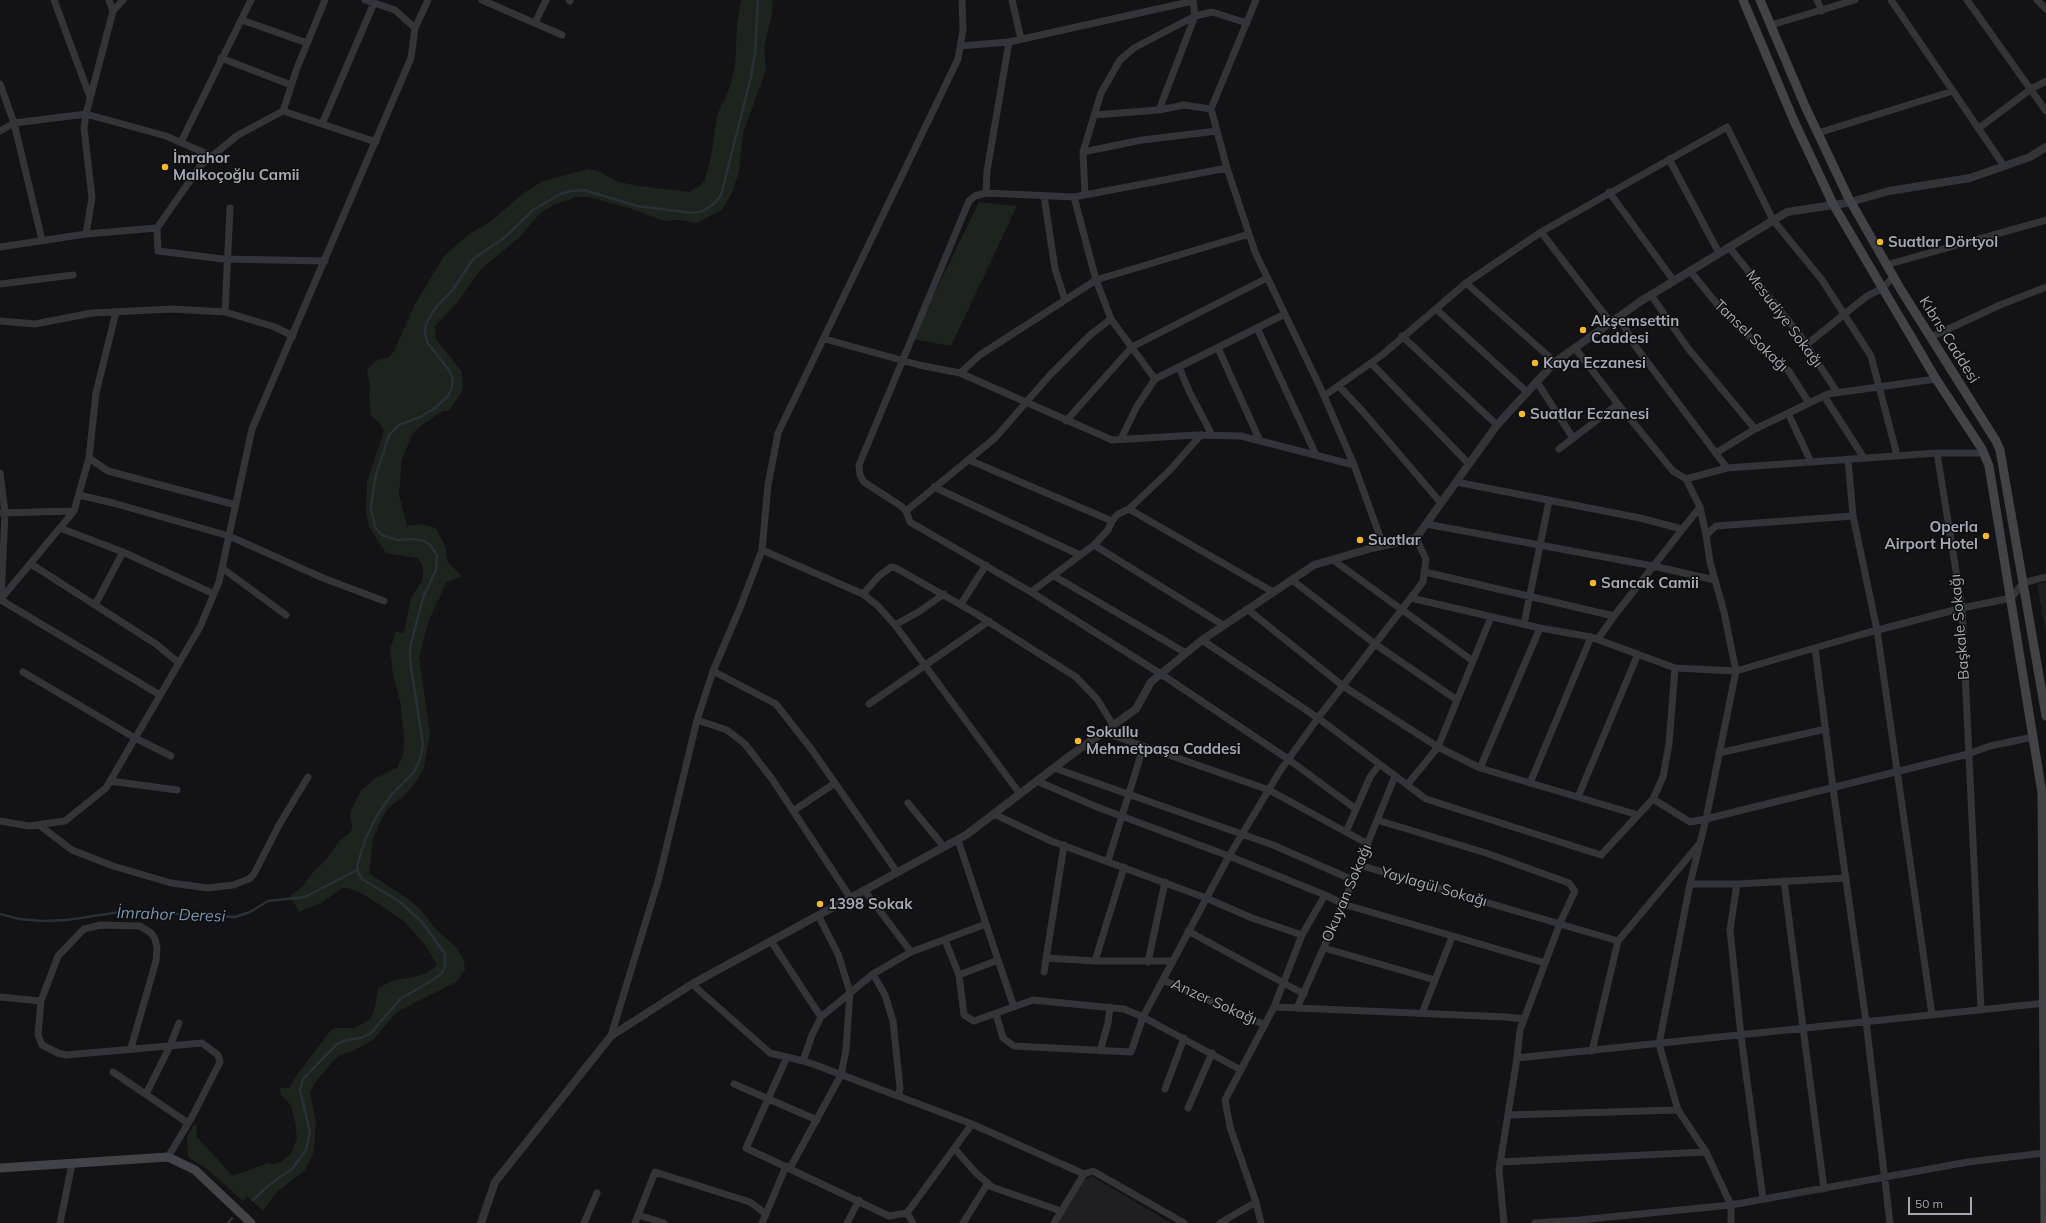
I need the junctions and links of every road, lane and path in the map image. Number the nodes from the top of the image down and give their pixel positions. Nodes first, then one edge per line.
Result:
1 (54, 0) edge
2 (109, 0) edge
3 (123, 0) edge
4 (251, 0) edge
5 (325, 0) edge
6 (365, 0) edge
7 (428, 0) edge
8 (482, 0) edge
9 (546, 0) edge
10 (962, 0) edge
11 (1012, 0) edge
12 (1256, 0) edge
13 (1743, 0) edge
14 (1760, 0) edge
15 (1817, 0) edge
16 (1855, 0) edge
17 (1891, 0) edge
18 (2037, 0) edge
19 (1193, 1) edge
20 (1969, 1) edge
21 (374, 3) junction
22 (2046, 9) edge
23 (113, 10) junction
24 (1822, 11) junction
25 (1195, 16) junction
26 (242, 20) junction
27 (535, 23) junction
28 (1247, 23) junction
29 (1771, 25) junction
30 (415, 28) junction
31 (562, 35) dead end
32 (1021, 39) junction
33 (1009, 42) junction
34 (307, 43) junction
35 (960, 46) junction
36 (221, 58) junction
37 (2046, 81) edge
38 (0, 84) edge
39 (291, 85) junction
40 (2031, 89) junction
41 (1953, 91) junction
42 (90, 97) junction
43 (1212, 109) junction
44 (1159, 110) junction
45 (283, 111) junction
46 (2046, 111) edge
47 (86, 114) junction
48 (1094, 115) junction
49 (14, 123) junction
50 (322, 124) junction
51 (1979, 128) junction
52 (1217, 130) junction
53 (0, 131) edge
54 (1818, 133) junction
55 (181, 142) junction
56 (376, 142) junction
57 (2046, 147) edge
58 (1083, 152) junction
59 (212, 156) junction
60 (1669, 159) junction
61 (2004, 166) junction
62 (1227, 168) junction
63 (1609, 192) junction
64 (986, 193) junction
65 (1085, 195) junction
66 (1044, 196) junction
67 (1074, 197) junction
68 (1851, 202) junction
69 (1833, 204) junction
70 (230, 208) dead end
71 (1773, 220) junction
72 (2046, 220) edge
73 (157, 228) junction
74 (1541, 232) junction
75 (86, 234) junction
76 (1249, 234) junction
77 (42, 240) junction
78 (0, 247) edge
79 (1729, 247) junction
80 (1719, 253) junction
81 (228, 259) junction
82 (325, 261) junction
83 (1886, 265) junction
84 (1690, 271) junction
85 (73, 275) dead end
86 (1893, 277) junction
87 (1268, 278) junction
88 (1096, 280) junction
89 (1674, 281) junction
90 (1466, 283) junction
91 (0, 284) edge
92 (2046, 287) edge
93 (1883, 288) junction
94 (1651, 295) junction
95 (1065, 300) junction
96 (1436, 309) junction
97 (116, 312) junction
98 (225, 312) junction
99 (1285, 314) junction
100 (1844, 315) junction
101 (1619, 317) junction
102 (1112, 319) junction
103 (0, 321) edge
104 (1611, 323) junction
105 (1257, 328) junction
106 (293, 336) junction
107 (1402, 336) junction
108 (1931, 337) junction
109 (825, 339) junction
110 (1806, 345) junction
111 (1132, 347) junction
112 (1218, 348) junction
113 (1575, 348) junction
114 (901, 361) junction
115 (1555, 362) junction
116 (1371, 363) junction
117 (1179, 367) junction
118 (960, 373) junction
119 (1155, 379) junction
120 (1936, 379) junction
121 (1537, 382) junction
122 (1339, 386) junction
123 (1880, 386) junction
124 (1527, 392) junction
125 (1837, 392) junction
126 (1324, 396) junction
127 (1824, 396) junction
128 (1026, 403) junction
129 (1809, 403) junction
130 (1618, 404) junction
131 (1788, 413) junction
132 (1066, 421) junction
133 (1497, 425) junction
134 (1755, 429) junction
135 (1200, 435) junction
136 (1212, 435) junction
137 (1573, 438) junction
138 (1121, 439) junction
139 (1260, 441) junction
140 (1559, 449) dead end
141 (1937, 452) junction
142 (1716, 453) junction
143 (1984, 453) junction
144 (1316, 455) junction
145 (1897, 455) junction
146 (90, 458) junction
147 (1864, 458) junction
148 (1848, 459) junction
149 (969, 460) junction
150 (1811, 462) junction
151 (1469, 464) junction
152 (1354, 466) junction
153 (1727, 468) junction
154 (0, 472) edge
155 (1686, 479) junction
156 (1456, 482) junction
157 (934, 487) junction
158 (79, 495) junction
159 (1549, 501) junction
160 (1441, 503) junction
161 (236, 505) junction
162 (1700, 507) junction
163 (1129, 509) junction
164 (74, 511) junction
165 (906, 511) junction
166 (3, 513) edge
167 (1853, 516) junction
168 (1112, 521) junction
169 (1426, 524) junction
170 (60, 528) junction
171 (1682, 529) junction
172 (1706, 535) junction
173 (229, 536) junction
174 (1416, 538) junction
175 (1094, 545) junction
176 (1539, 545) junction
177 (1384, 546) junction
178 (762, 550) junction
179 (123, 552) junction
180 (1080, 554) junction
181 (1333, 560) junction
182 (31, 564) junction
183 (986, 565) junction
184 (1653, 566) junction
185 (222, 568) junction
186 (1425, 572) junction
187 (1054, 576) junction
188 (2046, 578) edge
189 (1292, 580) junction
190 (1715, 580) junction
191 (2023, 583) junction
192 (1031, 592) junction
193 (1273, 592) junction
194 (214, 594) junction
195 (863, 594) junction
196 (944, 594) junction
197 (1529, 596) junction
198 (1411, 598) junction
199 (2011, 598) junction
200 (0, 600) edge
201 (384, 601) dead end
202 (95, 604) junction
203 (961, 604) junction
204 (1962, 608) junction
205 (1247, 609) junction
206 (1402, 610) junction
207 (286, 614) dead end
208 (1614, 616) junction
209 (1491, 617) junction
210 (989, 621) junction
211 (1524, 624) junction
212 (895, 625) junction
213 (1223, 625) junction
214 (1540, 628) junction
215 (1877, 630) junction
216 (1594, 638) junction
217 (1202, 640) junction
218 (1375, 644) junction
219 (1815, 648) junction
220 (1186, 653) junction
221 (1638, 654) junction
222 (1473, 661) junction
223 (179, 662) junction
224 (924, 666) junction
225 (1675, 668) junction
226 (713, 671) junction
227 (1736, 671) junction
228 (23, 672) dead end
229 (1161, 674) junction
230 (1343, 686) junction
231 (160, 695) junction
232 (1457, 700) junction
233 (869, 704) dead end
234 (2046, 716) edge
235 (1318, 718) junction
236 (697, 720) junction
237 (1113, 725) junction
238 (1826, 729) junction
239 (1103, 732) junction
240 (2032, 737) junction
241 (135, 738) junction
242 (1438, 747) junction
243 (1143, 748) junction
244 (1720, 753) junction
245 (1968, 754) junction
246 (171, 756) dead end
247 (1288, 760) junction
248 (1379, 764) junction
249 (1054, 768) junction
250 (1480, 768) junction
251 (1898, 772) junction
252 (1395, 776) junction
253 (308, 777) dead end
254 (110, 781) junction
255 (1037, 781) junction
256 (835, 783) junction
257 (1530, 783) junction
258 (1407, 785) junction
259 (1833, 788) junction
260 (177, 790) dead end
261 (1269, 790) junction
262 (1020, 794) junction
263 (1130, 795) junction
264 (1578, 797) junction
265 (1653, 799) junction
266 (908, 803) dead end
267 (1356, 809) junction
268 (793, 811) junction
269 (994, 814) junction
270 (1638, 815) junction
271 (1123, 816) junction
272 (1706, 819) junction
273 (1377, 820) junction
274 (0, 821) edge
275 (38, 825) junction
276 (1346, 832) junction
277 (1243, 834) junction
278 (958, 840) junction
279 (1701, 841) junction
280 (1368, 844) junction
281 (1064, 845) junction
282 (944, 847) junction
283 (1229, 856) junction
284 (1108, 861) junction
285 (1359, 865) junction
286 (1124, 867) junction
287 (897, 872) junction
288 (1846, 878) junction
289 (1353, 880) junction
290 (1784, 881) junction
291 (1165, 882) junction
292 (1690, 884) junction
293 (1737, 884) junction
294 (864, 890) junction
295 (1325, 895) junction
296 (850, 898) junction
297 (1206, 898) junction
298 (1343, 904) junction
299 (818, 915) junction
300 (1560, 923) junction
301 (986, 924) junction
302 (1188, 932) junction
303 (1302, 935) junction
304 (1452, 937) junction
305 (945, 940) junction
306 (771, 941) junction
307 (1618, 941) junction
308 (1324, 948) junction
309 (911, 952) junction
310 (1046, 958) junction
311 (998, 960) junction
312 (1095, 961) junction
313 (1172, 961) junction
314 (1148, 962) junction
315 (1545, 963) junction
316 (1044, 972) dead end
317 (873, 974) junction
318 (959, 976) junction
319 (1163, 980) junction
320 (1435, 980) junction
321 (1282, 982) junction
322 (692, 984) junction
323 (850, 992) junction
324 (1304, 994) junction
325 (0, 997) edge
326 (41, 1001) junction
327 (2044, 1004) edge
328 (1014, 1007) junction
329 (1110, 1007) junction
330 (1274, 1007) junction
331 (1297, 1008) junction
332 (1981, 1010) junction
333 (1422, 1013) junction
334 (996, 1014) junction
335 (1932, 1015) junction
336 (821, 1017) junction
337 (1144, 1017) junction
338 (1524, 1019) junction
339 (1866, 1021) junction
340 (179, 1024) dead end
341 (1265, 1025) junction
342 (1803, 1029) junction
343 (611, 1036) junction
344 (1741, 1036) junction
345 (1184, 1038) junction
346 (1659, 1044) junction
347 (170, 1046) junction
348 (131, 1048) junction
349 (1100, 1051) junction
350 (1592, 1051) junction
351 (1212, 1053) junction
352 (787, 1057) junction
353 (1517, 1058) junction
354 (803, 1061) junction
355 (1241, 1070) junction
356 (113, 1072) dead end
357 (841, 1075) junction
358 (734, 1084) dead end
359 (1164, 1089) dead end
360 (146, 1094) junction
361 (899, 1095) junction
362 (768, 1098) junction
363 (1188, 1108) dead end
364 (1678, 1110) junction
365 (1508, 1115) junction
366 (817, 1120) junction
367 (188, 1123) junction
368 (972, 1124) junction
369 (955, 1149) junction
370 (1706, 1152) junction
371 (2044, 1153) junction
372 (168, 1157) junction
373 (1500, 1162) junction
374 (72, 1164) junction
375 (788, 1167) junction
376 (0, 1168) edge
377 (1084, 1174) junction
378 (1884, 1177) junction
379 (988, 1183) junction
380 (1824, 1189) junction
381 (597, 1193) dead end
382 (1763, 1199) junction
383 (859, 1200) junction
384 (1256, 1202) junction
385 (1731, 1205) junction
386 (1062, 1211) junction
387 (907, 1213) junction
388 (766, 1214) junction
389 (638, 1216) junction
390 (60, 1223) edge
391 (251, 1223) edge
392 (481, 1223) edge
393 (584, 1223) edge
394 (634, 1223) edge
395 (664, 1223) edge
396 (762, 1223) edge
397 (847, 1223) edge
398 (913, 1223) edge
399 (963, 1223) edge
400 (1054, 1223) edge
401 (1184, 1223) edge
402 (1220, 1223) edge
403 (1260, 1223) edge
404 (1504, 1223) edge
405 (1535, 1223) edge
406 (1730, 1223) edge
407 (1890, 1223) edge
408 (2045, 1223) edge

1 - 42 street
2 - 23 street
3 - 23 street
4 - 26 street
5 - 34 street
6 - 21 street
7 - 30 street
8 - 27 street
9 - 27 street
10 - 35 street
11 - 32 street
12 - 28 street
13 - 69 main road
14 - 29 main road, Kıbrıs Caddesi
15 - 24 street
16 - 24 street
17 - 41 street
18 - 22 street
19 - 25 street
19 - 32 street
20 - 40 street
21 - 30 street
21 - 50 street
23 - 42 street
24 - 29 street
25 - 28 street
25 - 44 street
25 - 48 street
26 - 34 street
26 - 36 street
27 - 31 street
28 - 43 street
29 - 54 main road, Kıbrıs Caddesi
30 - 56 street
32 - 33 street
33 - 35 street
33 - 64 street
34 - 39 street
35 - 109 street
36 - 39 street
36 - 55 street
37 - 40 street
38 - 49 street
39 - 45 street
40 - 46 street
40 - 51 street
41 - 51 street
41 - 54 street
42 - 47 street
43 - 44 street
43 - 52 street
44 - 48 street
45 - 50 street
45 - 59 street
47 - 49 street
47 - 55 street
47 - 75 street
48 - 58 street
49 - 53 street
49 - 77 street
50 - 56 street
51 - 61 street
52 - 58 street
52 - 62 street
54 - 68 main road, Kıbrıs Caddesi
55 - 59 street
56 - 82 street
57 - 61 street
58 - 65 street
59 - 73 street
60 - 63 street
60 - 71 street
60 - 80 street
61 - 68 street
62 - 65 street
62 - 76 street
63 - 74 street
63 - 89 street
64 - 66 street
64 - 114 street
65 - 67 street
66 - 67 street
66 - 95 street
67 - 88 street
68 - 69 street
68 - 83 main road, Kıbrıs Caddesi
69 - 71 street
69 - 93 main road
70 - 81 street
71 - 79 street
71 - 100 street
72 - 83 street
73 - 75 street
73 - 81 street
74 - 90 street
74 - 104 street
75 - 77 street
76 - 87 street
76 - 88 street
77 - 78 street
79 - 80 street
79 - 110 street, Mesudiye Sokağı
80 - 84 street
81 - 82 street
81 - 98 street
82 - 106 street
83 - 86 main road, Kıbrıs Caddesi
84 - 89 street
84 - 129 street, Tansel Sokağı
85 - 91 street
86 - 93 street
86 - 108 main road, Kıbrıs Caddesi
87 - 99 street
87 - 111 street
88 - 95 street
88 - 102 street
89 - 94 street
90 - 96 street
90 - 115 street
92 - 108 street
93 - 100 street
93 - 120 main road
94 - 101 street
94 - 134 street
95 - 118 street
96 - 107 street
96 - 124 street
97 - 98 street
97 - 103 street
97 - 146 street
98 - 106 street
99 - 105 street
99 - 126 street
100 - 110 street
100 - 123 street
101 - 104 street
101 - 142 street
102 - 111 street
102 - 128 street
104 - 113 street
105 - 112 street
105 - 144 street
106 - 161 street
107 - 116 street
107 - 133 street
108 - 191 main road, Kıbrıs Caddesi
109 - 114 street
109 - 178 street
110 - 125 street, Mesudiye Sokağı
111 - 119 street
111 - 132 street
112 - 117 street
112 - 139 street
113 - 115 street
113 - 130 street
114 - 118 street
114 - 165 street
115 - 121 street
116 - 122 street
116 - 151 street
117 - 119 street
117 - 136 street
118 - 128 street
119 - 138 street
120 - 123 street
120 - 143 main road
121 - 124 street
121 - 137 street
122 - 126 street
122 - 160 street
123 - 125 street
123 - 145 street
124 - 133 street
125 - 127 street
126 - 152 street
127 - 129 street
127 - 147 street
128 - 132 street
128 - 149 street
129 - 131 street
130 - 137 street
130 - 155 street
131 - 134 street
131 - 150 street
132 - 138 street
133 - 151 street
134 - 142 street
135 - 136 street
135 - 138 street
135 - 163 street
136 - 139 street
137 - 140 street
139 - 144 street
141 - 143 street
141 - 145 street
141 - 204 street, Başkale Sokağı
142 - 153 street
143 - 199 main road
144 - 152 street
145 - 147 street
146 - 158 street
146 - 161 street
147 - 148 street
148 - 150 street
148 - 167 street
149 - 157 street
149 - 168 street
150 - 153 street
151 - 156 street
152 - 177 street
153 - 155 street
154 - 166 street
155 - 162 street
156 - 159 street
156 - 160 street
157 - 165 street
157 - 180 street
158 - 164 street
158 - 173 street
159 - 171 street
159 - 176 street
160 - 169 street
161 - 173 street
162 - 171 street
162 - 172 street
163 - 168 street
163 - 193 street
164 - 166 street
164 - 170 street
165 - 183 street
166 - 200 street
167 - 172 street
167 - 215 street
168 - 175 street
169 - 174 street
169 - 176 street
170 - 179 street
170 - 182 street
171 - 184 street
172 - 190 street
173 - 185 street
173 - 201 street
174 - 177 street
174 - 186 street
175 - 180 street
175 - 213 street
176 - 184 street
176 - 197 street
177 - 181 street
178 - 195 street
178 - 226 street
179 - 194 street
179 - 202 street
180 - 187 street
181 - 189 street
181 - 206 street
182 - 200 street
182 - 202 street
183 - 192 street
183 - 203 street
184 - 190 street
184 - 208 street
185 - 194 street
185 - 207 street
186 - 197 street
186 - 198 street
187 - 192 street
187 - 220 street
188 - 191 street
189 - 193 street
189 - 218 street
190 - 227 street
191 - 199 street
191 - 234 main road, Kıbrıs Caddesi
192 - 229 street
193 - 205 street
194 - 223 street
195 - 196 street
195 - 212 street
196 - 203 street
196 - 212 street
197 - 208 street
197 - 211 street
198 - 206 street
198 - 209 street
199 - 204 street
199 - 240 main road
200 - 231 street
202 - 223 street
203 - 210 street
204 - 215 street
204 - 245 street, Başkale Sokağı
205 - 213 street
205 - 230 street
206 - 218 street
206 - 222 street
208 - 216 street
209 - 211 street
209 - 222 street
210 - 224 street
210 - 237 street
211 - 214 street
212 - 224 street
213 - 217 street
214 - 216 street
214 - 250 street
215 - 219 street
215 - 251 street
216 - 221 street
216 - 257 street
217 - 220 street
217 - 235 street
218 - 230 street
218 - 232 street
219 - 227 street
219 - 238 street
220 - 229 street
221 - 225 street
221 - 264 street
222 - 232 street
223 - 231 street
224 - 233 street
224 - 262 street
225 - 227 street
225 - 265 street
226 - 236 street
226 - 256 street
227 - 244 street
228 - 241 street
229 - 237 street
229 - 247 street
230 - 235 street
230 - 242 street
231 - 241 street
232 - 242 street
235 - 247 street
235 - 248 street
236 - 268 street
236 - 343 street
237 - 239 street
238 - 244 street
238 - 259 street
239 - 243 street
239 - 249 street
240 - 245 street
240 - 327 main road
241 - 246 street
241 - 254 street
242 - 250 street
242 - 258 street
243 - 261 street
243 - 263 street
244 - 272 street
245 - 251 street
245 - 332 street, Başkale Sokağı
247 - 261 street
247 - 267 street
248 - 252 street
248 - 267 street
249 - 255 street
249 - 263 street
250 - 257 street
251 - 259 street
251 - 335 street
252 - 258 street
252 - 273 street, Okuyan Sokağı
253 - 275 street
254 - 260 street
254 - 275 street
255 - 262 street
255 - 271 street
256 - 268 street
256 - 287 street
257 - 264 street
258 - 270 street
259 - 272 street
259 - 288 street
261 - 276 street
261 - 277 street
262 - 269 street
263 - 271 street
263 - 277 street
264 - 270 street
265 - 270 street
265 - 272 street
266 - 282 street
267 - 276 street
268 - 296 street
269 - 278 street
269 - 281 street
271 - 283 street
271 - 284 street
272 - 279 street
273 - 280 street, Okuyan Sokağı
273 - 300 street
274 - 275 street
276 - 280 street
277 - 283 street
277 - 289 street
278 - 282 street
278 - 301 street
279 - 292 street
279 - 307 street
280 - 285 street, Okuyan Sokağı
281 - 284 street
281 - 310 street
282 - 287 street
283 - 295 street
283 - 297 street
284 - 286 street
285 - 289 street, Okuyan Sokağı
285 - 300 street, Yaylagül Sokağı
286 - 291 street
286 - 312 street
287 - 294 street
288 - 290 street
288 - 339 street
289 - 298 street, Okuyan Sokağı
290 - 293 street
290 - 342 street
291 - 297 street
291 - 314 street
292 - 293 street
292 - 346 street
293 - 344 street
294 - 296 street
294 - 309 street
295 - 298 street
295 - 303 street
296 - 299 street
297 - 302 street
297 - 303 street
298 - 304 street
298 - 308 street, Okuyan Sokağı
299 - 306 street
299 - 323 street
300 - 307 street, Yaylagül Sokağı
300 - 315 street
301 - 305 street
301 - 311 street
302 - 313 street
302 - 321 street
303 - 321 street
304 - 315 street
304 - 320 street
305 - 309 street
305 - 318 street
306 - 322 street
306 - 336 street
307 - 350 street
308 - 320 street
308 - 324 street, Okuyan Sokağı
309 - 317 street
310 - 312 street
310 - 316 street
311 - 318 street
311 - 328 street
312 - 314 street
313 - 314 street
313 - 319 street
315 - 338 street
317 - 323 street
317 - 361 street
318 - 334 street
319 - 337 street
319 - 341 street, Anzer Sokağı
320 - 333 street
321 - 324 street
321 - 330 street
322 - 343 street
322 - 352 street
323 - 336 street
323 - 357 street
324 - 331 street, Okuyan Sokağı
325 - 326 street
326 - 348 street
326 - 348 street
327 - 332 street
327 - 371 main road
328 - 329 street
328 - 334 street
329 - 337 street
329 - 349 street
330 - 331 street
330 - 341 street
331 - 333 street
332 - 335 street
333 - 338 street
334 - 349 street
335 - 339 street
336 - 354 street
337 - 345 street
337 - 349 street
338 - 353 street
339 - 342 street
339 - 378 street
340 - 347 street
341 - 355 street
342 - 344 street
342 - 380 street
343 - 392 street
344 - 346 street
344 - 382 street
345 - 351 street
345 - 359 street
346 - 350 street
346 - 364 street
347 - 348 street
347 - 360 street
347 - 367 street
350 - 353 street
351 - 355 street
351 - 363 street
352 - 354 street
352 - 362 street
353 - 365 street
354 - 357 street
355 - 384 street
356 - 360 street
357 - 361 street
357 - 366 street
358 - 362 street
360 - 367 street
361 - 368 street
362 - 366 street
362 - 375 street
364 - 365 street
364 - 370 street
365 - 373 street
366 - 375 street
367 - 372 street
368 - 369 street
368 - 377 street
369 - 379 street
369 - 387 street
370 - 373 street
370 - 385 street
371 - 378 street
371 - 408 main road
372 - 374 main road
372 - 391 main road
373 - 404 street
374 - 376 main road
374 - 390 street
375 - 383 street
375 - 388 street
377 - 386 street
377 - 401 street
378 - 380 street
378 - 407 street
379 - 386 street
379 - 399 street
380 - 382 street
381 - 393 street
382 - 385 street
383 - 387 street
383 - 397 street
384 - 402 street
384 - 403 street
385 - 405 street
385 - 406 street
386 - 400 street
387 - 398 street
388 - 389 street
388 - 396 street
389 - 394 street
389 - 395 street

